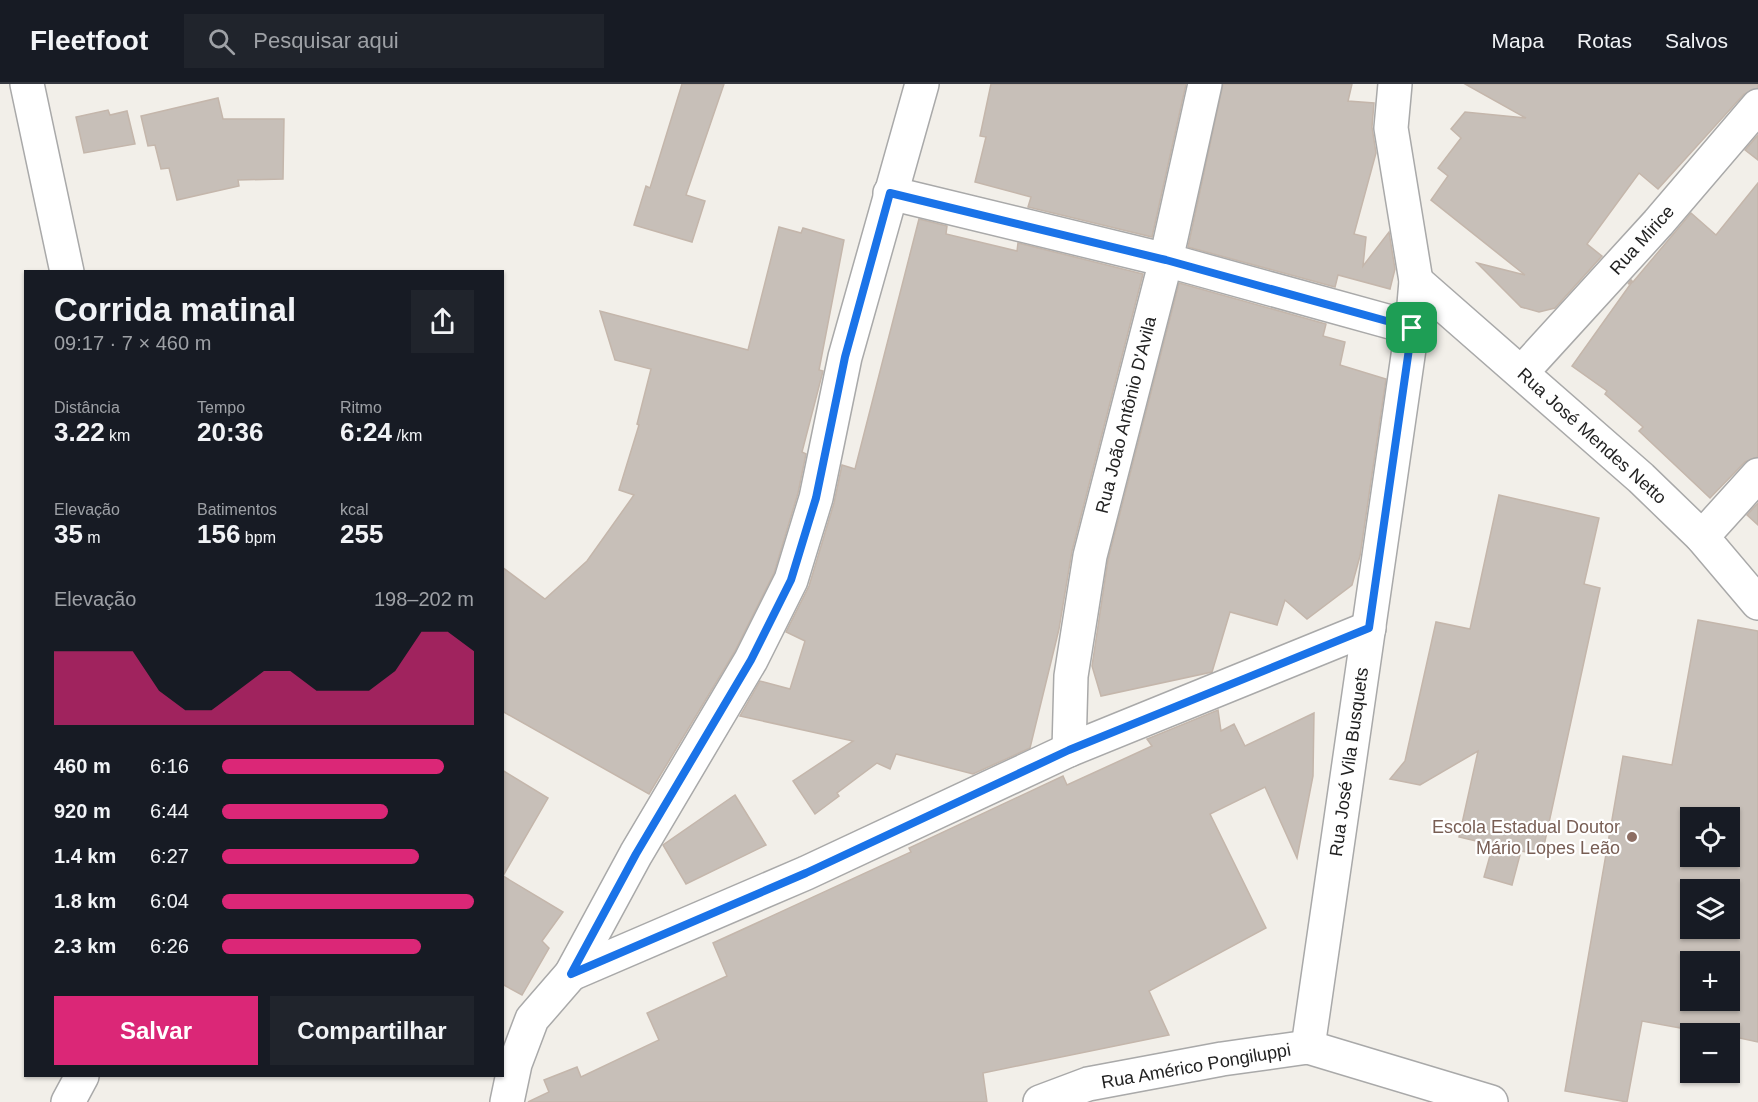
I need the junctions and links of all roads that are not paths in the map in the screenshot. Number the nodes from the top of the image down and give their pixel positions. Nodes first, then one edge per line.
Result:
1 (27, 84) edge
2 (922, 84) edge
3 (1205, 84) edge
4 (1395, 84) edge
5 (1758, 106) edge
6 (890, 193) junction
7 (1166, 260) junction
8 (67, 270) edge
9 (1416, 280) junction
10 (1412, 328) junction
11 (1522, 372) junction
12 (1758, 475) edge
13 (1702, 537) junction
14 (1758, 603) edge
15 (1369, 628) junction
16 (1069, 750) junction
17 (571, 974) junction
18 (1308, 1047) junction
19 (81, 1077) edge
20 (68, 1102) edge
21 (507, 1102) edge
22 (1040, 1102) edge
23 (1491, 1102) edge

1 - 8 street
2 - 6 street
3 - 7 street, Rua João Antônio D'Avila
4 - 9 street, Rua José Vila Busquets
5 - 11 street, Rua Mirice
6 - 7 street
6 - 17 street
7 - 10 street
7 - 16 street, Rua João Antônio D'Avila
9 - 10 street, Rua José Vila Busquets
9 - 11 street, Rua José Mendes Netto
10 - 15 street, Rua José Vila Busquets
11 - 13 street, Rua José Mendes Netto
12 - 13 street
13 - 14 street, Rua José Mendes Netto
15 - 16 street
15 - 18 street, Rua José Vila Busquets
16 - 17 street
17 - 21 street
18 - 22 street, Rua Américo Pongiluppi
18 - 23 street, Rua Américo Pongiluppi
19 - 20 street

